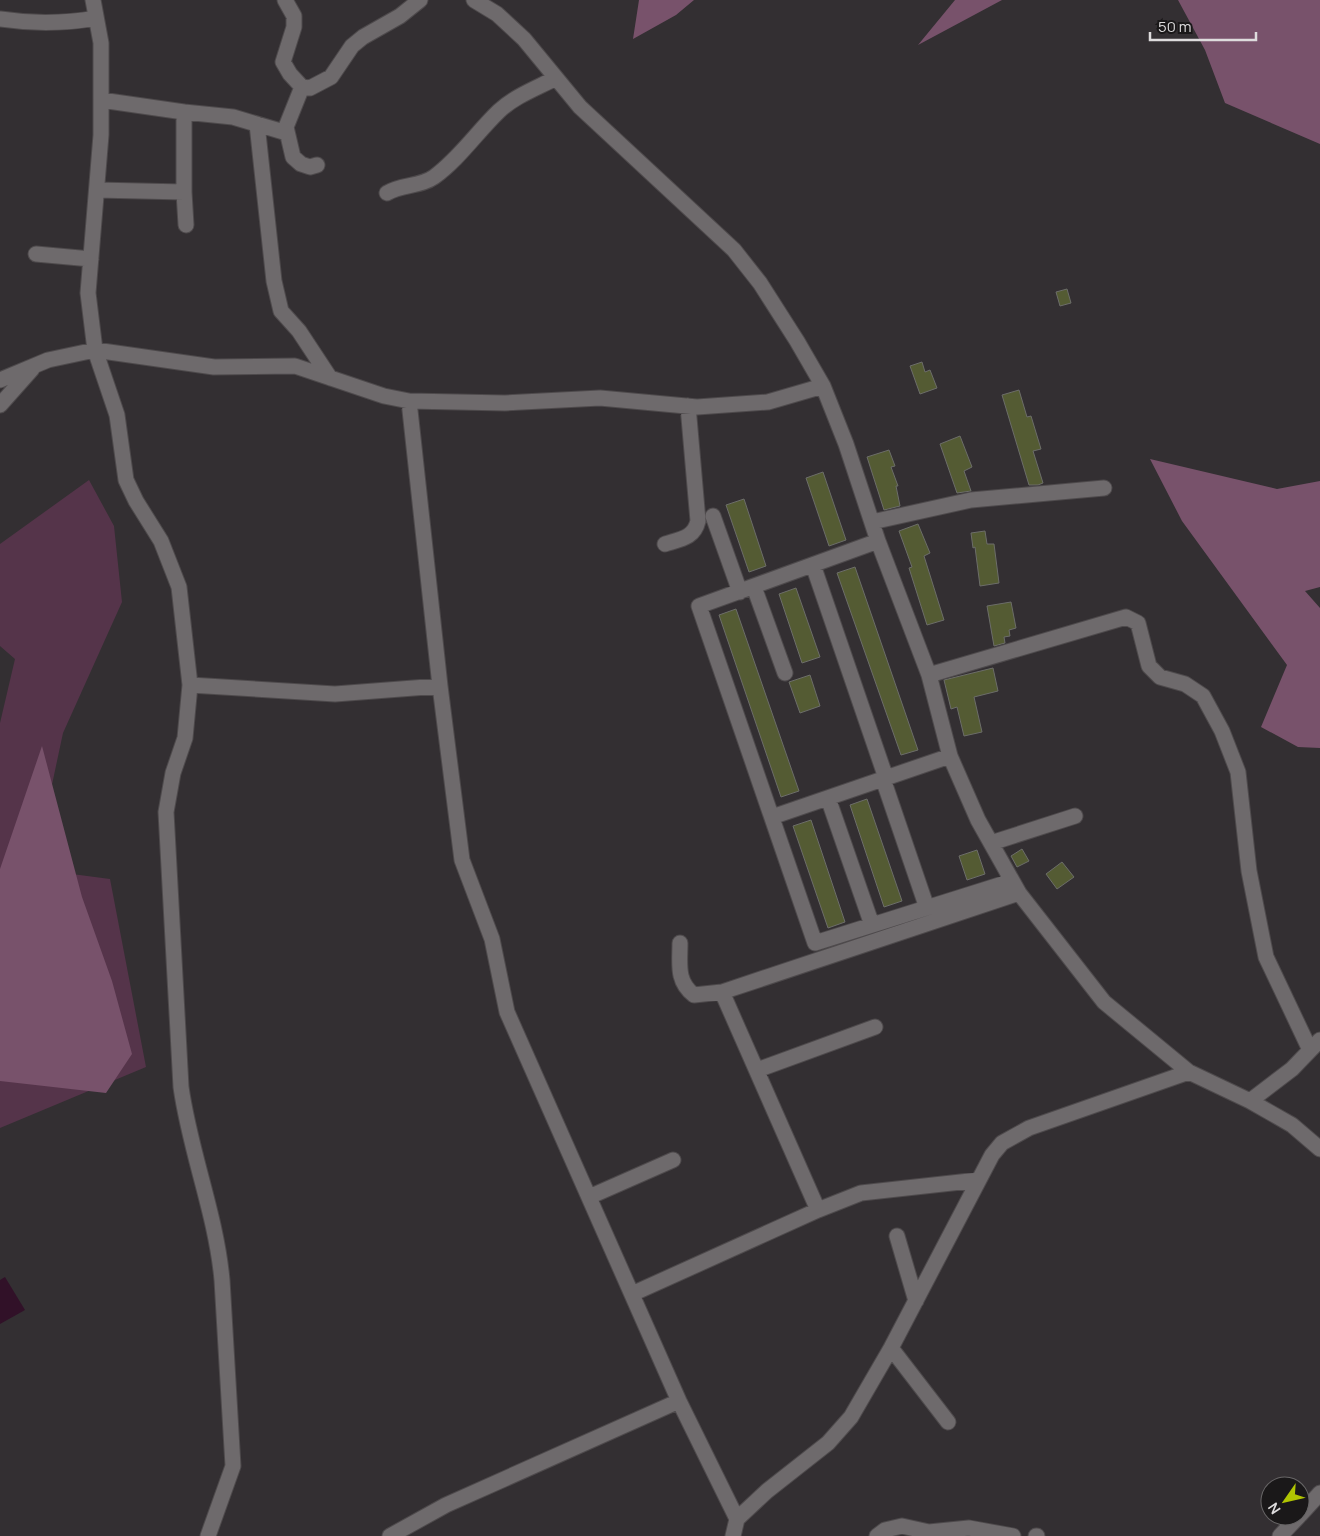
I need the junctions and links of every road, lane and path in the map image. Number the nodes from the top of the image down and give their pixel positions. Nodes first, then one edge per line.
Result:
1 (93, 0) edge
2 (285, 0) edge
3 (420, 0) edge
4 (474, 0) edge
5 (490, 4) edge
6 (96, 18) junction
7 (0, 19) edge
8 (556, 78) junction
9 (302, 87) junction
10 (101, 100) junction
11 (184, 112) junction
12 (257, 124) junction
13 (287, 133) junction
14 (318, 165) dead end
15 (97, 190) junction
16 (184, 192) junction
17 (386, 193) dead end
18 (186, 225) dead end
19 (36, 254) dead end
20 (91, 259) junction
21 (94, 350) junction
22 (35, 366) junction
23 (330, 378) junction
24 (0, 380) edge
25 (822, 386) junction
26 (409, 401) junction
27 (0, 405) edge
28 (688, 406) junction
29 (1104, 488) dead end
30 (713, 516) dead end
31 (872, 522) junction
32 (878, 541) junction
33 (665, 544) dead end
34 (813, 565) junction
35 (747, 589) junction
36 (785, 672) dead end
37 (929, 675) junction
38 (190, 685) junction
39 (440, 686) junction
40 (950, 756) junction
41 (884, 778) junction
42 (828, 798) junction
43 (1075, 816) dead end
44 (772, 817) junction
45 (991, 843) junction
46 (1016, 887) junction
47 (928, 908) junction
48 (872, 925) junction
49 (680, 943) dead end
50 (722, 992) junction
51 (875, 1027) dead end
52 (1315, 1045) edge
53 (757, 1070) junction
54 (1189, 1072) junction
55 (1250, 1101) junction
56 (1320, 1148) edge
57 (673, 1160) dead end
58 (979, 1180) junction
59 (589, 1197) junction
60 (818, 1210) junction
61 (897, 1236) dead end
62 (632, 1294) junction
63 (916, 1301) junction
64 (891, 1348) junction
65 (679, 1401) junction
66 (948, 1422) dead end
67 (1320, 1493) edge
68 (1310, 1503) edge
69 (737, 1519) junction
70 (1289, 1526) edge
71 (208, 1536) edge
72 (390, 1536) edge
73 (733, 1536) edge
74 (877, 1536) edge
75 (1013, 1536) edge
76 (1280, 1536) edge

1 - 6 street
2 - 9 street
3 - 9 street
4 - 5 street
5 - 8 street
6 - 7 street
6 - 10 street
8 - 17 street
8 - 25 street
9 - 13 street
10 - 11 street
10 - 15 street
11 - 12 street
11 - 16 street
12 - 13 street
12 - 23 street
13 - 14 street
15 - 16 street
15 - 20 street
16 - 18 street
19 - 20 street
20 - 21 street
21 - 22 street
21 - 23 street
21 - 38 street
22 - 24 street
22 - 27 street
23 - 26 street
25 - 28 street
25 - 31 street
26 - 28 street
26 - 39 street
28 - 33 street
29 - 31 street
30 - 35 street
31 - 32 street
32 - 34 street
32 - 37 street
34 - 35 street
34 - 41 street
35 - 36 street
35 - 44 street
37 - 40 street
37 - 52 street
38 - 39 street
38 - 71 street
39 - 59 street
40 - 41 street
40 - 45 street
41 - 42 street
41 - 47 street
42 - 44 street
42 - 48 street
43 - 45 street
44 - 48 street
45 - 46 street
46 - 47 street
46 - 50 street
46 - 54 street
47 - 48 street
49 - 50 street
50 - 53 street
51 - 53 street
52 - 55 street
53 - 60 street
54 - 55 street
54 - 58 street
55 - 56 street
57 - 59 street
58 - 60 street
58 - 63 street
59 - 62 street
60 - 62 street
61 - 63 street
62 - 65 street
63 - 64 street
64 - 66 street
64 - 69 street
65 - 69 street
65 - 72 street
67 - 68 street
69 - 73 street
70 - 76 street
74 - 75 street

